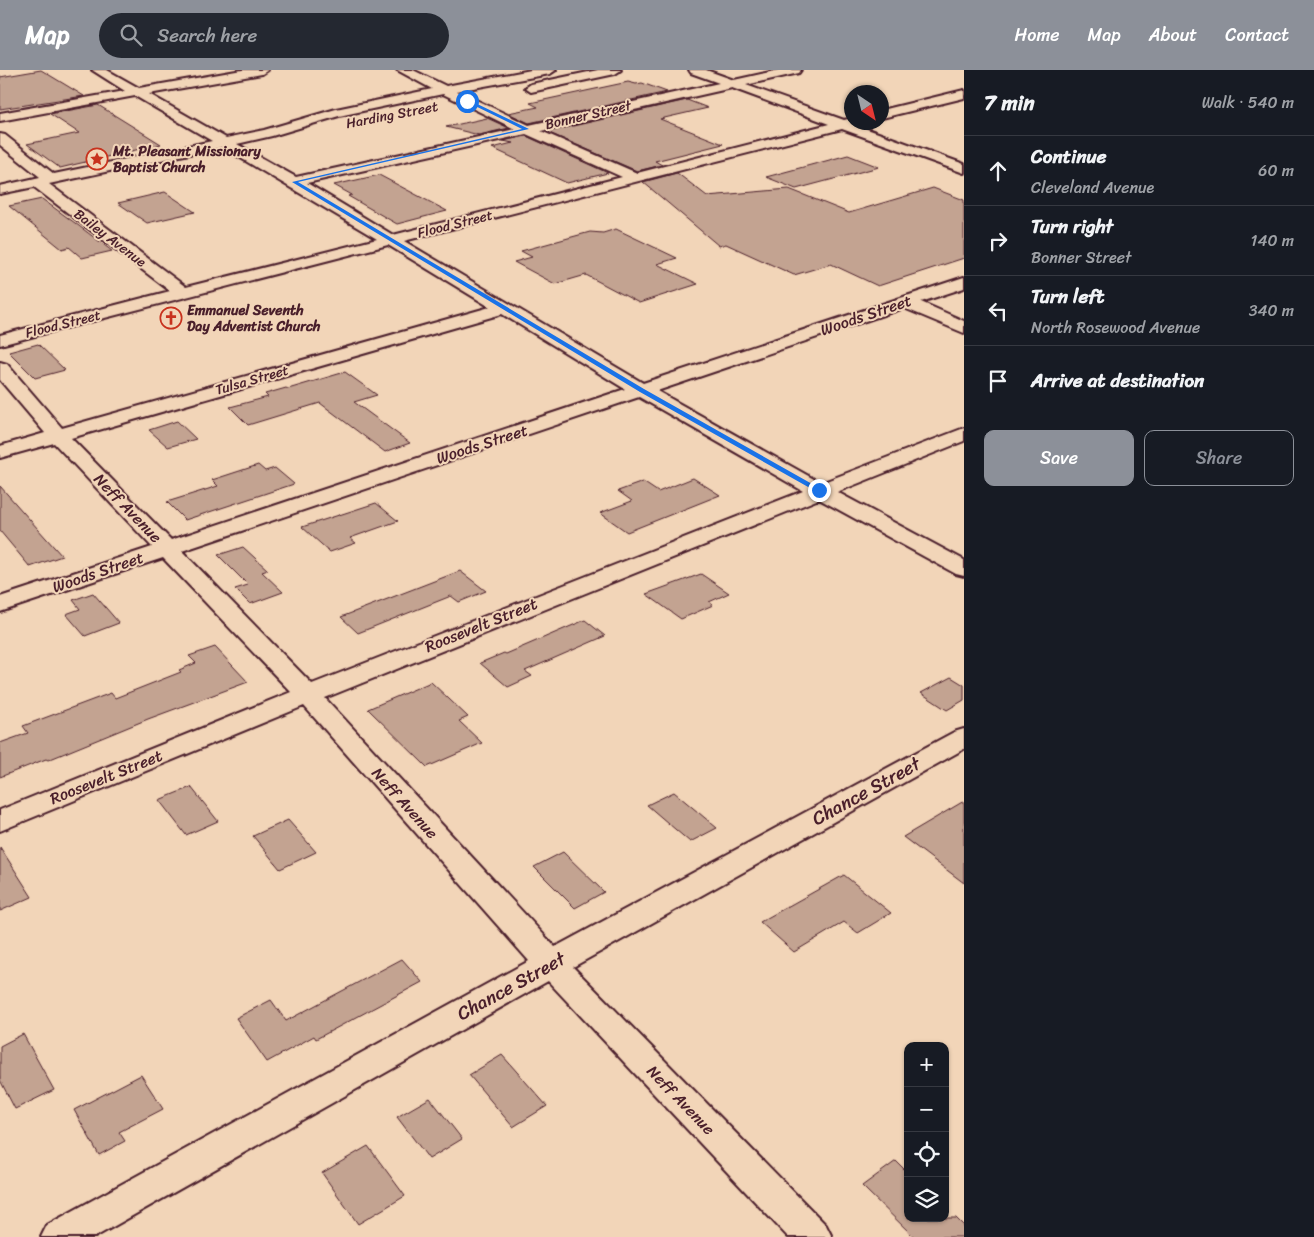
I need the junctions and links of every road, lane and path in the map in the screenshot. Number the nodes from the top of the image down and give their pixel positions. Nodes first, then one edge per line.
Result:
1 (98, 70) edge
2 (262, 70) edge
3 (402, 70) edge
4 (550, 70) edge
5 (615, 70) edge
6 (695, 70) edge
7 (795, 70) edge
8 (733, 84) junction
9 (523, 89) dead end
10 (446, 91) junction
11 (137, 93) junction
12 (964, 94) edge
13 (486, 97) dead end
14 (467, 101) junction
15 (449, 104) dead end
16 (889, 112) edge
17 (0, 117) edge
18 (844, 122) edge
19 (345, 124) dead end
20 (844, 124) edge
21 (526, 129) junction
22 (865, 130) edge
23 (0, 138) edge
24 (226, 142) junction
25 (964, 169) edge
26 (637, 178) junction
27 (44, 181) junction
28 (294, 182) junction
29 (0, 190) edge
30 (390, 240) junction
31 (964, 282) edge
32 (184, 294) junction
33 (906, 302) junction
34 (504, 308) junction
35 (964, 328) edge
36 (0, 340) edge
37 (0, 368) edge
38 (642, 391) junction
39 (964, 434) edge
40 (58, 436) junction
41 (0, 452) edge
42 (819, 490) junction
43 (167, 549) junction
44 (964, 569) edge
45 (0, 605) edge
46 (308, 695) junction
47 (964, 738) edge
48 (0, 821) edge
49 (551, 964) junction
50 (60, 1237) edge
51 (812, 1237) edge

1 - 11 street
2 - 11 street
3 - 10 street
4 - 10 street, Harding Street
5 - 9 street
6 - 8 street
7 - 8 street, Bonner Street
8 - 18 street
8 - 21 street, Bonner Street
10 - 14 street
10 - 24 street, Harding Street
11 - 17 street
11 - 24 street
12 - 16 street
13 - 14 street, Harding Street
14 - 15 street, Harding Street
14 - 21 street
19 - 24 street, Harding Street
20 - 26 street, Flood Street
21 - 26 street
21 - 28 street, Bonner Street
22 - 25 street
23 - 27 street, Bailey Avenue
24 - 27 street, Harding Street
24 - 28 street
26 - 30 street, Flood Street
27 - 29 street, Harding Street
27 - 32 street, Bailey Avenue
28 - 30 street
30 - 32 street, Flood Street
30 - 34 street
31 - 33 street, Woods Street
32 - 36 street, Flood Street
33 - 35 street
33 - 38 street, Woods Street
34 - 38 street
34 - 40 street, Tulsa Street
37 - 40 street, Neff Avenue
38 - 42 street
38 - 43 street, Woods Street
39 - 42 street, Roosevelt Street
40 - 41 street, Tulsa Street
40 - 43 street, Neff Avenue
42 - 44 street
42 - 46 street, Roosevelt Street
43 - 45 street, Woods Street
43 - 46 street, Neff Avenue
46 - 48 street, Roosevelt Street
46 - 49 street, Neff Avenue
47 - 49 street, Chance Street
49 - 50 street, Chance Street
49 - 51 street, Neff Avenue

